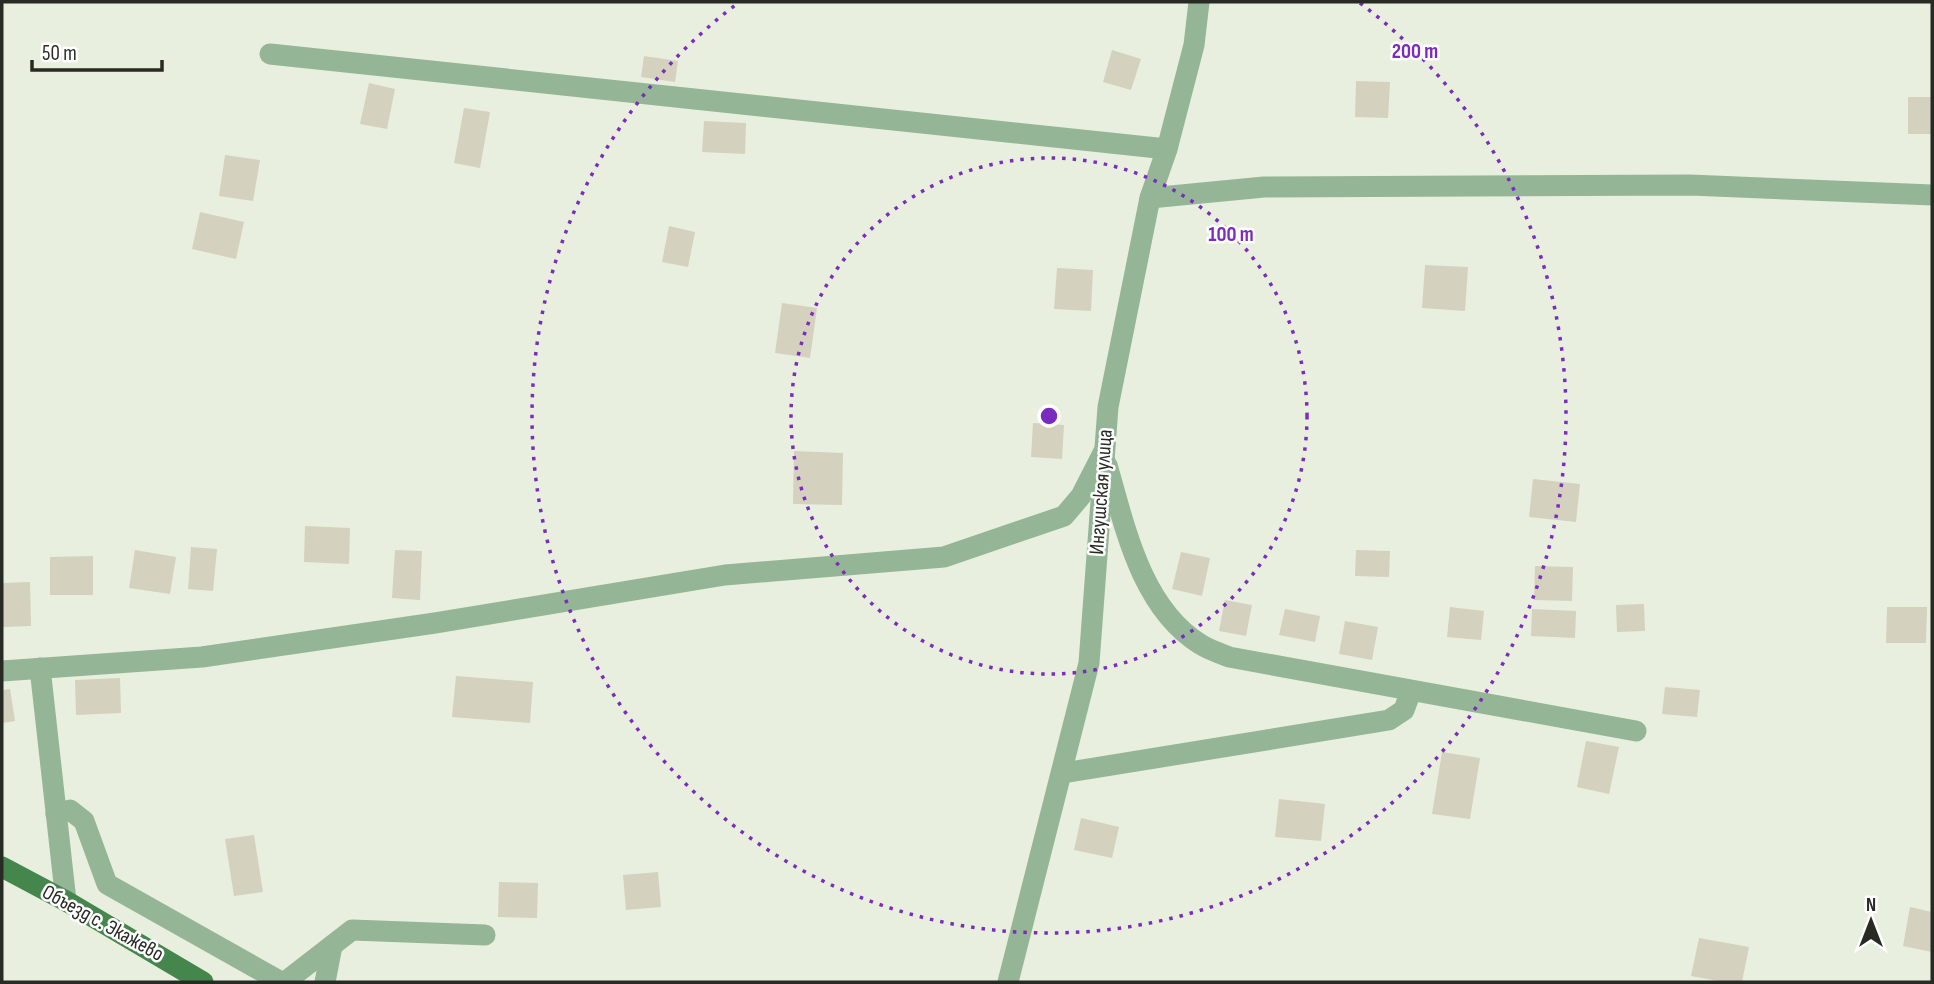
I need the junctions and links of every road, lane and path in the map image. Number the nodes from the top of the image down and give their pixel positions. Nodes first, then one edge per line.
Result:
1 (1199, 2) edge
2 (270, 54) dead end
3 (1167, 149) junction
4 (1932, 195) edge
5 (1150, 198) junction
6 (1103, 453) junction
7 (40, 668) junction
8 (2, 671) edge
9 (1411, 691) junction
10 (1636, 731) dead end
11 (1063, 773) junction
12 (57, 814) junction
13 (2, 867) edge
14 (66, 901) junction
15 (485, 935) dead end
16 (332, 946) junction
17 (203, 982) edge
18 (283, 982) edge
19 (325, 982) edge
20 (1008, 982) edge

1 - 3 street, Ингушская улица
2 - 3 street
3 - 5 street, Ингушская улица
4 - 5 street
5 - 6 street, Ингушская улица
6 - 7 street
6 - 9 street
6 - 11 street, Ингушская улица
7 - 8 street
7 - 12 street
9 - 10 street
9 - 11 street
11 - 20 street, Ингушская улица
12 - 14 street
12 - 18 street
13 - 14 main road, Объезд с. Экажево
14 - 17 main road, Объезд с. Экажево
15 - 16 street
16 - 18 street
16 - 19 street

